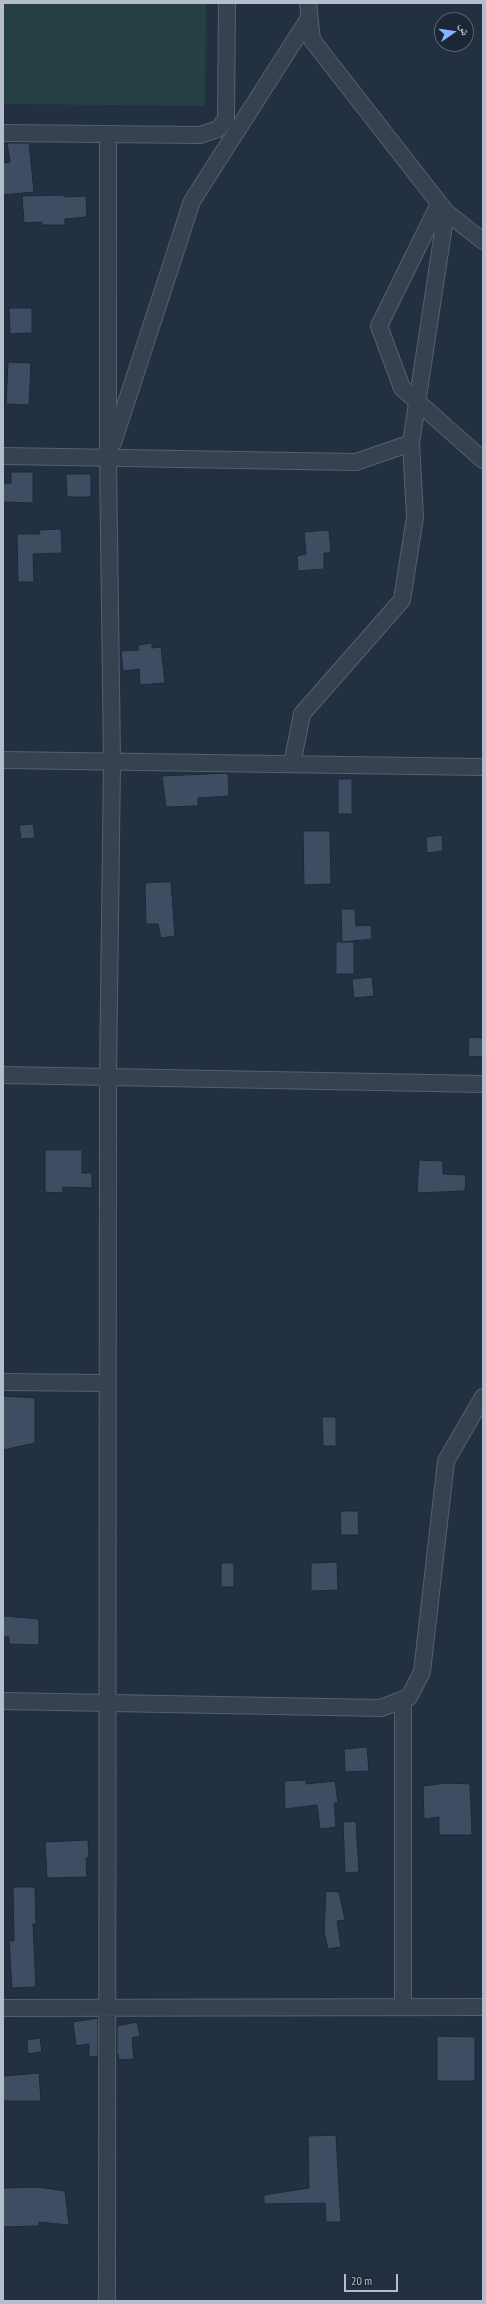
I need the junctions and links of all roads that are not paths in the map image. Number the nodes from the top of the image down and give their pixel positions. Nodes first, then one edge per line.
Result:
1 (227, 3) edge
2 (309, 10) edge
3 (3, 133) edge
4 (108, 134) junction
5 (443, 208) junction
6 (483, 241) edge
7 (417, 401) junction
8 (411, 443) junction
9 (3, 456) edge
10 (108, 458) junction
11 (483, 460) edge
12 (3, 760) edge
13 (112, 762) junction
14 (292, 764) junction
15 (483, 767) edge
16 (3, 1076) edge
17 (108, 1077) junction
18 (483, 1084) edge
19 (3, 1382) edge
20 (107, 1383) junction
21 (483, 1397) edge
22 (403, 1699) junction
23 (3, 1701) edge
24 (107, 1703) junction
25 (403, 2007) junction
26 (483, 2007) edge
27 (3, 2008) edge
28 (107, 2008) junction
29 (107, 2301) edge

1 - 4 street
2 - 5 street
2 - 10 street
3 - 4 street
4 - 10 street
5 - 6 street
5 - 7 street
5 - 7 street
7 - 8 street
7 - 11 street
8 - 10 street
8 - 14 street
9 - 10 street
10 - 13 street
12 - 13 street
13 - 14 street
13 - 17 street
14 - 15 street
16 - 17 street
17 - 18 street
17 - 20 street
19 - 20 street
20 - 24 street
21 - 22 street
22 - 24 street
22 - 25 street
23 - 24 street
24 - 28 street
25 - 26 street
25 - 28 street
27 - 28 street
28 - 29 street

